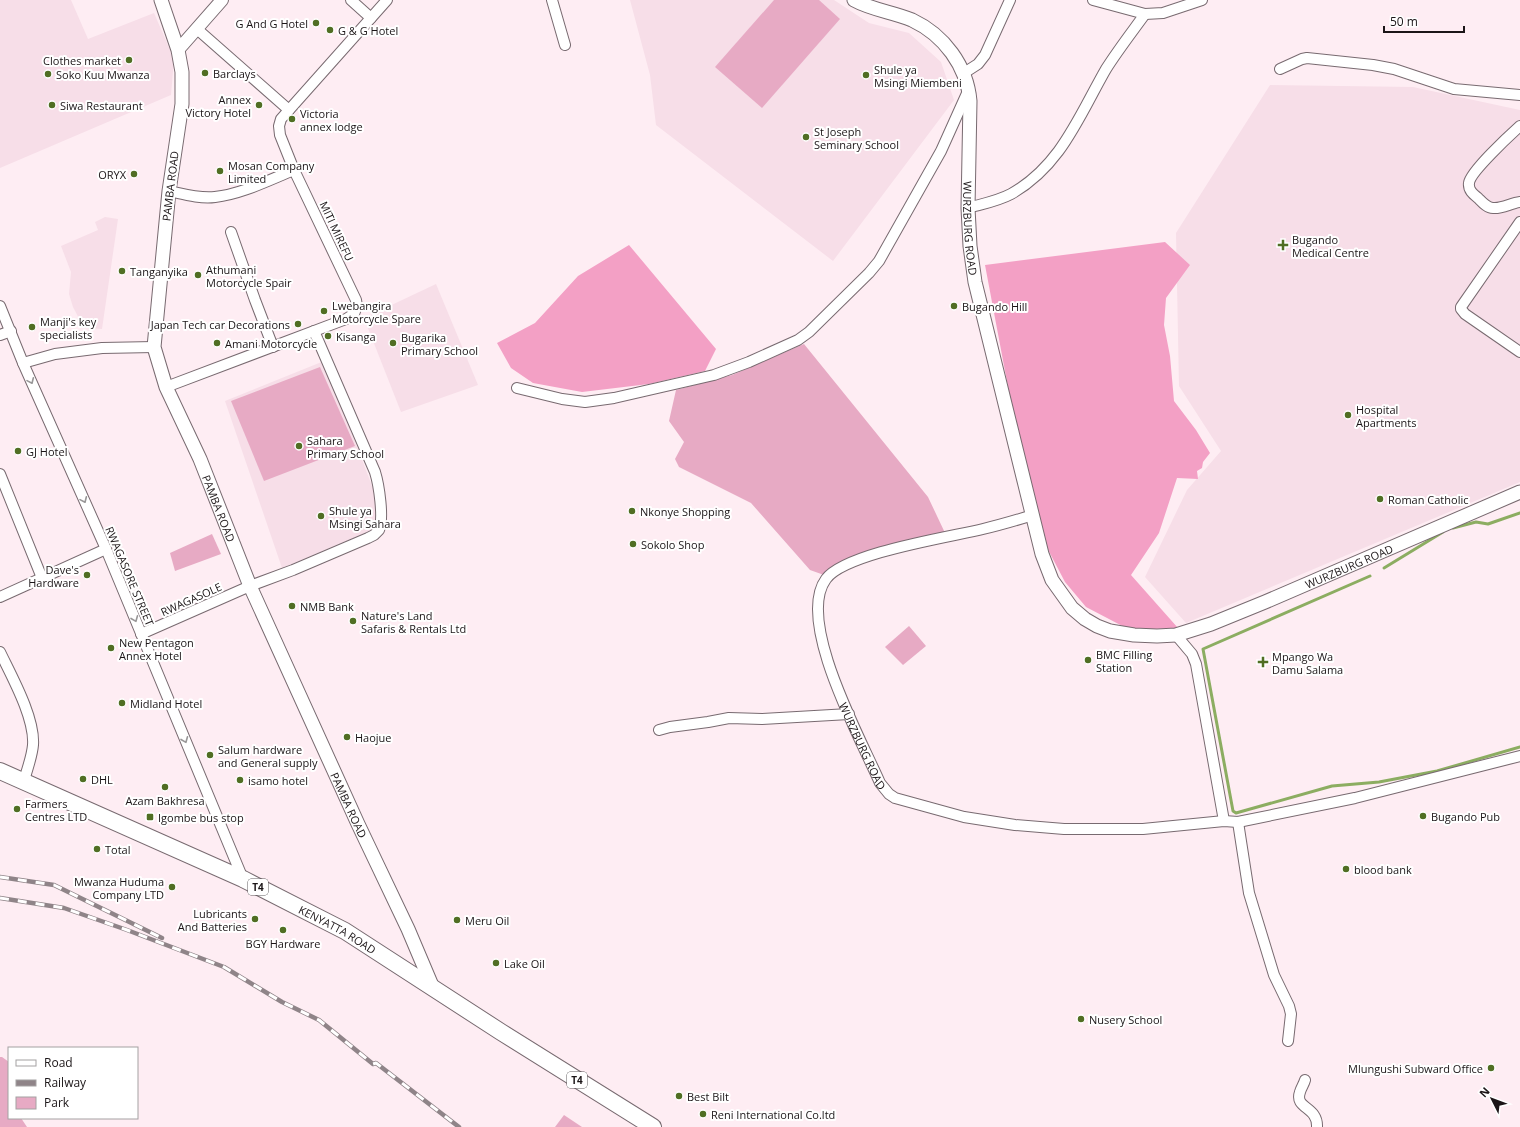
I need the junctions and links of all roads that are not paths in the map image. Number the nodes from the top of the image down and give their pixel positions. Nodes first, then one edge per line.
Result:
1 (161, 0) edge
2 (222, 0) edge
3 (351, 0) edge
4 (387, 0) edge
5 (552, 0) edge
6 (854, 0) edge
7 (1010, 0) edge
8 (1093, 0) edge
9 (1202, 0) edge
10 (1145, 14) junction
11 (371, 18) junction
12 (197, 29) junction
13 (565, 45) dead end
14 (178, 50) junction
15 (1280, 69) dead end
16 (964, 73) junction
17 (969, 90) junction
18 (1520, 95) edge
19 (289, 110) junction
20 (1520, 126) edge
21 (294, 170) junction
22 (169, 191) junction
23 (1520, 202) edge
24 (968, 208) junction
25 (1520, 222) edge
26 (232, 232) dead end
27 (0, 306) edge
28 (11, 331) junction
29 (314, 332) junction
30 (0, 335) edge
31 (154, 347) junction
32 (273, 347) junction
33 (1520, 352) edge
34 (23, 363) junction
35 (166, 387) junction
36 (517, 388) dead end
37 (0, 474) edge
38 (1520, 492) edge
39 (1033, 515) junction
40 (106, 549) junction
41 (42, 578) junction
42 (250, 586) junction
43 (0, 597) edge
44 (142, 634) junction
45 (1176, 635) junction
46 (0, 652) edge
47 (849, 714) junction
48 (659, 730) dead end
49 (1520, 756) edge
50 (0, 771) edge
51 (24, 781) junction
52 (1224, 821) junction
53 (1238, 822) junction
54 (243, 879) junction
55 (433, 988) junction
56 (1288, 1041) dead end
57 (1305, 1080) dead end
58 (652, 1127) edge
59 (1317, 1127) edge

1 - 14 main road, PAMBA ROAD
2 - 12 street
3 - 11 street
4 - 11 street, MITI MIREFU
5 - 13 street
6 - 16 main road, WURZBURG ROAD
7 - 16 street
8 - 10 street
9 - 10 street
10 - 24 street
11 - 19 street, MITI MIREFU
12 - 14 street
12 - 19 street
14 - 22 main road, PAMBA ROAD
15 - 18 street
16 - 17 main road, WURZBURG ROAD
17 - 24 main road, WURZBURG ROAD
17 - 36 street
19 - 21 street, MITI MIREFU
20 - 23 street
21 - 22 street
21 - 29 street, MITI MIREFU
22 - 31 main road, PAMBA ROAD
24 - 39 main road, WURZBURG ROAD
25 - 33 street
26 - 32 street
27 - 28 street, RWAGASORE STREET
28 - 30 street
28 - 34 street, RWAGASORE STREET
29 - 32 street, MITI MIREFU
29 - 42 street, RWAGASOLE
31 - 34 street
31 - 35 main road, PAMBA ROAD
32 - 35 street, MITI MIREFU
34 -> 40 street, RWAGASORE STREET
35 - 42 main road, PAMBA ROAD
37 - 41 street
38 - 45 main road, WURZBURG ROAD
39 - 45 main road, WURZBURG ROAD
39 - 47 street, WURZBURG ROAD
40 - 41 street
40 -> 44 street, RWAGASORE STREET
41 - 43 street
42 - 44 street, RWAGASOLE
42 - 55 main road, PAMBA ROAD
44 -> 54 street, RWAGASORE STREET
45 - 52 street
46 - 51 street
47 - 48 street
47 - 52 street, WURZBURG ROAD
49 - 53 street, WURZBURG ROAD
50 - 51 highway, KENYATTA ROAD / T4
51 - 54 highway, KENYATTA ROAD / T4
52 - 53 street, WURZBURG ROAD
53 - 56 street
54 - 55 highway, KENYATTA ROAD / T4
55 - 58 highway, KENYATTA ROAD / T4
57 - 59 street

